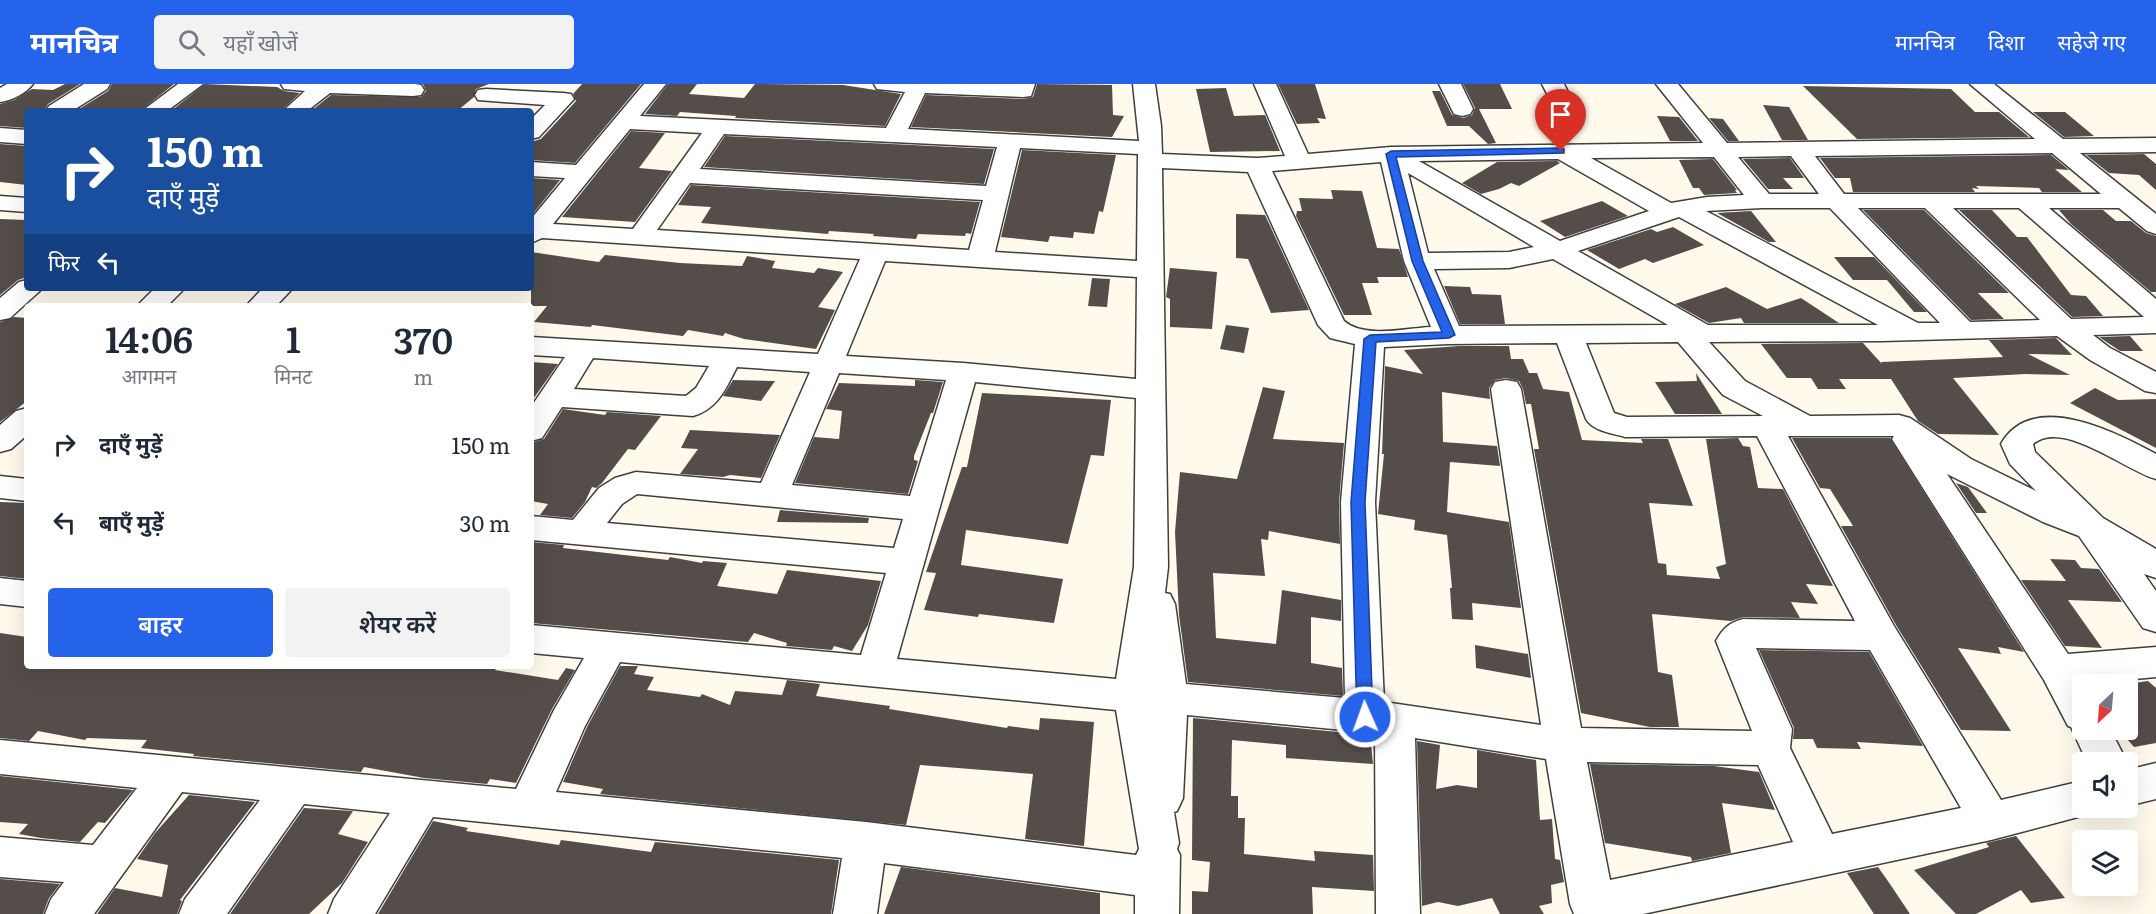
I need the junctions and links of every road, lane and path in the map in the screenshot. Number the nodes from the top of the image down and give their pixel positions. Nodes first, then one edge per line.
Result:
1 (22, 84) edge
2 (99, 84) edge
3 (192, 84) edge
4 (292, 84) edge
5 (655, 84) edge
6 (885, 84) edge
7 (1024, 84) edge
8 (1144, 84) edge
9 (1265, 84) edge
10 (1450, 84) edge
11 (1553, 84) edge
12 (1667, 84) edge
13 (1981, 84) edge
14 (325, 86) junction
15 (918, 86) junction
16 (416, 87) edge
17 (491, 89) edge
18 (1, 96) edge
19 (62, 108) edge
20 (157, 108) edge
21 (298, 108) edge
22 (392, 108) edge
23 (471, 108) edge
24 (1462, 109) dead end
25 (1567, 112) dead end
26 (624, 122) junction
27 (718, 126) junction
28 (534, 129) edge
29 (894, 135) junction
30 (1010, 141) junction
31 (2057, 146) junction
32 (1719, 149) junction
33 (1798, 149) junction
34 (2151, 149) edge
35 (1561, 151) junction
36 (1150, 154) junction
37 (1391, 154) junction
38 (1300, 163) junction
39 (1257, 165) junction
40 (534, 169) edge
41 (583, 172) junction
42 (684, 175) junction
43 (997, 194) junction
44 (1762, 201) junction
45 (2025, 201) junction
46 (1838, 202) junction
47 (1932, 202) junction
48 (1675, 210) junction
49 (2144, 213) edge
50 (534, 231) edge
51 (534, 233) edge
52 (534, 233) edge
53 (640, 237) junction
54 (1557, 250) junction
55 (873, 259) junction
56 (980, 259) junction
57 (1417, 261) junction
58 (1150, 274) junction
59 (26, 291) edge
60 (276, 291) edge
61 (263, 303) edge
62 (0, 313) edge
63 (2156, 313) edge
64 (24, 315) edge
65 (2156, 325) edge
66 (2064, 328) junction
67 (1962, 330) junction
68 (1913, 332) junction
69 (1568, 334) junction
70 (1694, 334) junction
71 (1449, 335) junction
72 (1370, 339) junction
73 (534, 346) edge
74 (585, 350) junction
75 (728, 358) junction
76 (829, 363) junction
77 (963, 372) junction
78 (2156, 384) edge
79 (1506, 389) dead end
80 (1150, 390) junction
81 (553, 397) junction
82 (1802, 424) junction
83 (1899, 425) junction
84 (534, 426) edge
85 (1767, 426) junction
86 (2156, 468) edge
87 (0, 487) edge
88 (24, 490) edge
89 (772, 495) junction
90 (921, 509) junction
91 (2091, 527) junction
92 (534, 528) edge
93 (582, 533) junction
94 (907, 562) junction
95 (2156, 565) edge
96 (0, 591) edge
97 (24, 594) edge
98 (2156, 618) edge
99 (1881, 636) junction
100 (534, 639) edge
101 (610, 646) junction
102 (2156, 662) edge
103 (2058, 670) junction
104 (875, 671) junction
105 (2072, 696) edge
106 (1151, 697) junction
107 (1380, 718) junction
108 (1564, 745) junction
109 (1770, 748) junction
110 (0, 757) edge
111 (172, 774) junction
112 (2156, 781) edge
113 (2138, 785) edge
114 (294, 786) junction
115 (422, 798) junction
116 (2072, 801) edge
117 (528, 808) junction
118 (1991, 821) junction
119 (866, 841) junction
120 (1821, 856) junction
121 (0, 857) edge
122 (105, 866) junction
123 (1157, 878) edge
124 (1595, 909) edge
125 (67, 914) edge
126 (201, 914) edge
127 (351, 914) edge
128 (855, 914) edge
129 (1398, 914) edge

1 - 18 street
2 - 19 street
3 - 20 street
4 - 14 street
5 - 26 street
6 - 15 street
7 - 15 street
8 - 36 street
9 - 38 street
10 - 24 street
11 - 25 street
12 - 32 street
13 - 31 street
14 - 16 street
14 - 21 street
15 - 29 street
16 - 22 street
17 - 23 street
17 - 28 street
26 - 27 street
26 - 41 street
27 - 29 street
27 - 42 street
29 - 30 street
30 - 36 street
30 - 43 street
31 - 33 street
31 - 34 street
31 - 49 street
32 - 33 street
32 - 35 street
32 - 44 street
33 - 46 street
35 - 37 street
35 - 48 street
36 - 39 street
36 - 58 street
37 - 38 street
37 - 54 street
37 - 57 street
38 - 39 street
39 - 72 street
40 - 41 street
41 - 50 street
42 - 43 street
42 - 53 street
43 - 56 street
44 - 46 street
44 - 48 street
45 - 47 street
45 - 49 street
45 - 63 street
46 - 47 street
46 - 67 street
47 - 66 street
48 - 54 street
48 - 68 street
51 - 53 street
52 - 55 street
53 - 56 street
54 - 57 street
54 - 70 street
55 - 58 street
55 - 76 street
56 - 58 street
57 - 71 street
58 - 80 street
59 - 62 street
60 - 61 street
62 - 64 street
65 - 66 street
66 - 67 street
66 - 78 street
67 - 68 street
68 - 70 street
69 - 70 street
69 - 71 street
69 - 85 street
70 - 82 street
71 - 72 street
72 - 107 street
73 - 74 street
74 - 75 street
74 - 81 street
75 - 76 street
75 - 81 street
76 - 77 street
76 - 89 street
77 - 80 street
77 - 90 street
79 - 108 street
80 - 106 street
81 - 84 street
82 - 83 street
82 - 85 street
83 - 91 street
83 - 103 street
85 - 99 street
86 - 91 street
87 - 88 street
89 - 90 street
89 - 93 street
90 - 94 street
91 - 95 street
91 - 98 street
92 - 93 street
93 - 94 street
94 - 104 street
96 - 97 street
99 - 109 street
99 - 118 street
100 - 101 street
101 - 104 street
101 - 117 street
102 - 103 street
103 - 105 street
104 - 106 street
106 - 107 street
106 - 123 street
107 - 108 street
107 - 129 street
108 - 109 street
108 - 124 street
109 - 120 street
110 - 111 street
111 - 114 street
111 - 122 street
112 - 113 street
114 - 115 street
114 - 126 street
115 - 117 street
115 - 127 street
116 - 118 street
117 - 119 street
118 - 120 street
119 - 123 street
119 - 128 street
120 - 124 street
121 - 122 street
122 - 125 street

